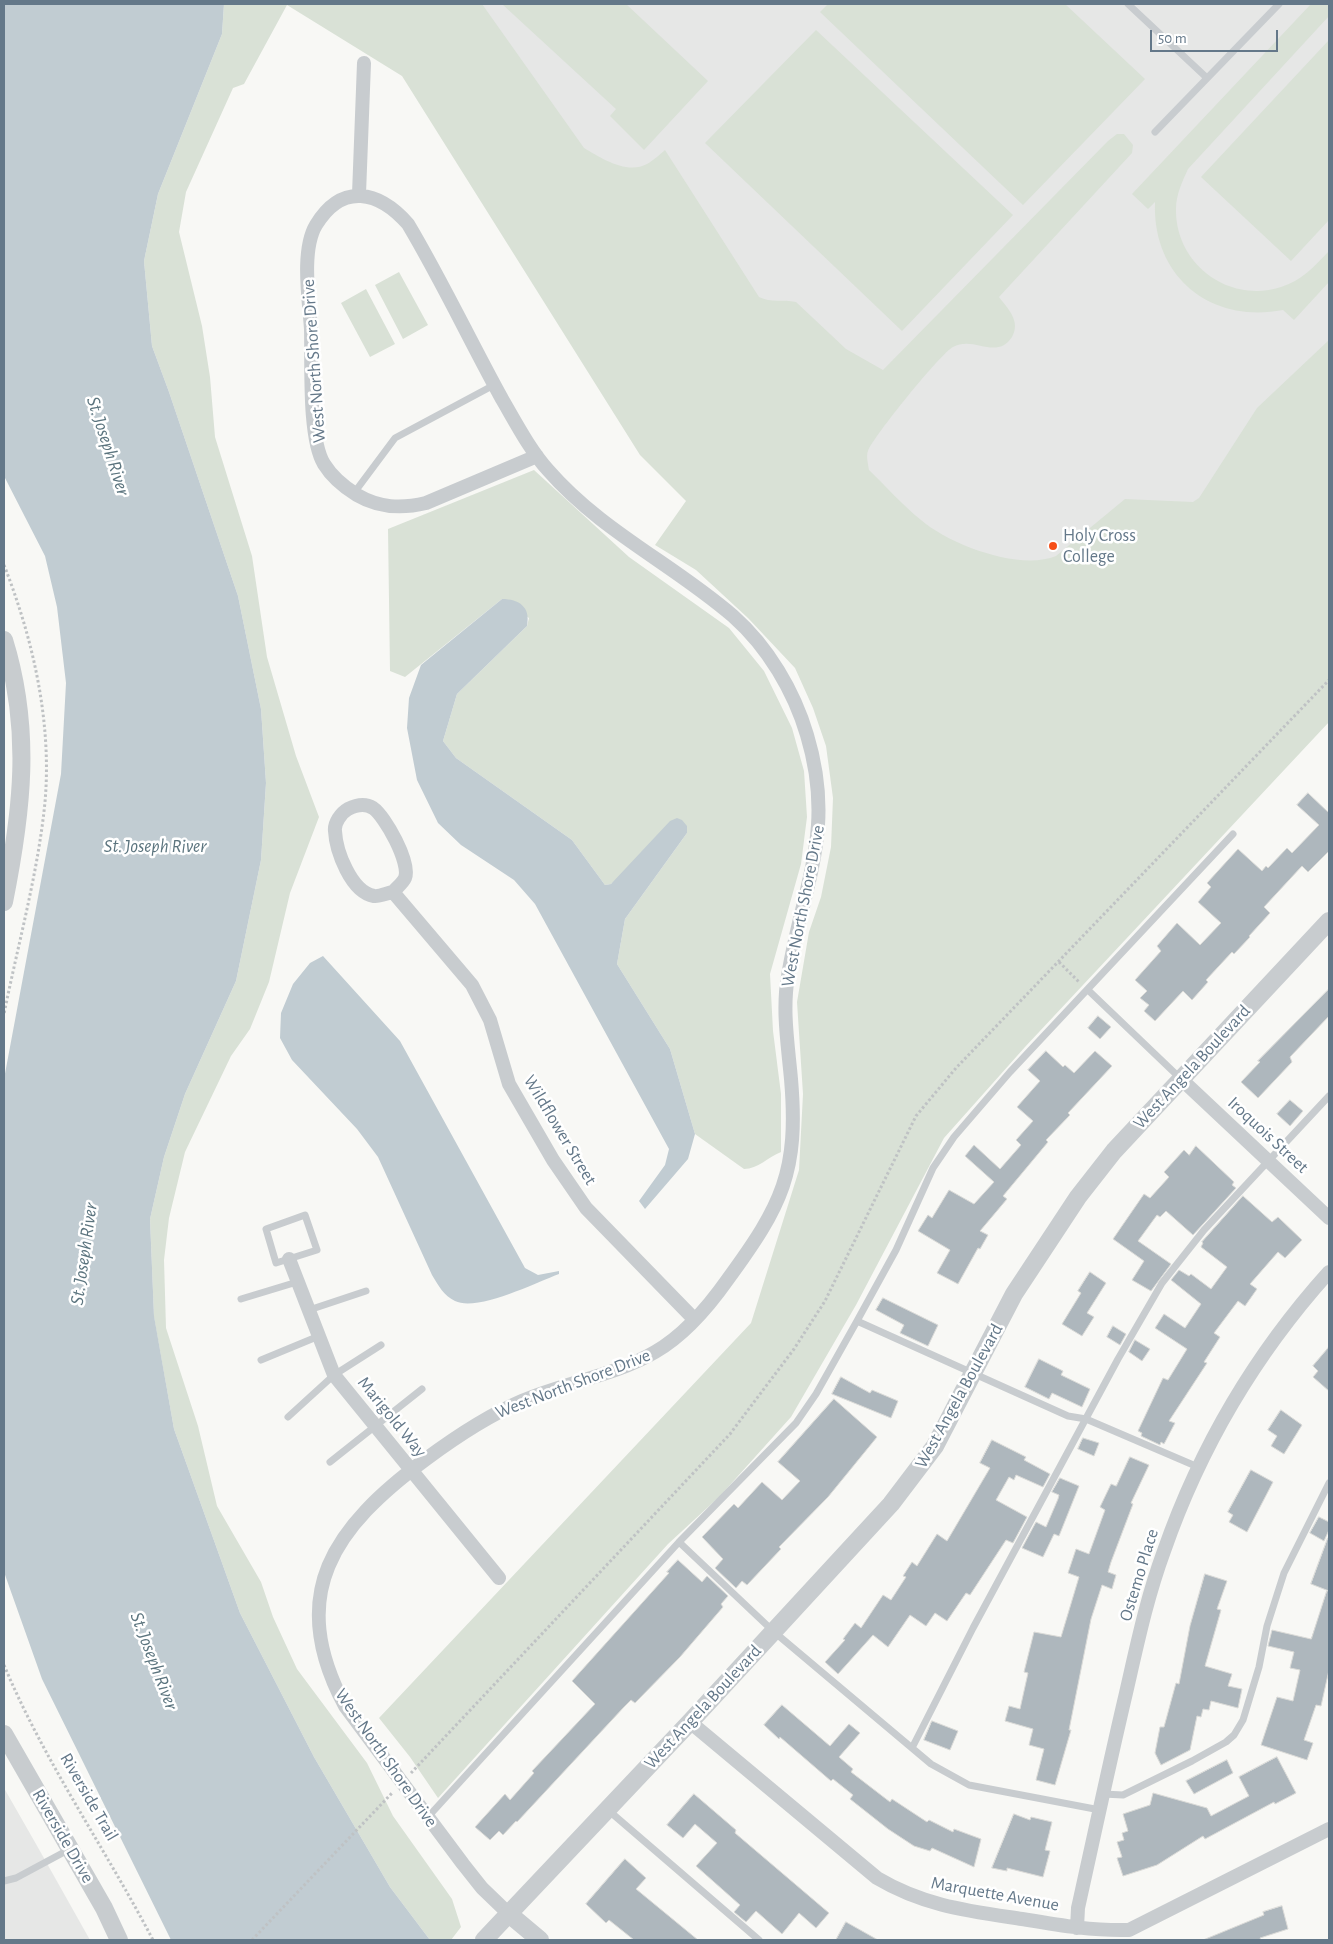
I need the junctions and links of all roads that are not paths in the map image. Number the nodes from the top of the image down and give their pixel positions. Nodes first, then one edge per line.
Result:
1 (1128, 4) edge
2 (1278, 4) edge
3 (364, 63) dead end
4 (1207, 78) junction
5 (1155, 132) dead end
6 (359, 194) junction
7 (494, 385) junction
8 (537, 456) junction
9 (354, 493) junction
10 (4, 640) edge
11 (1233, 834) dead end
12 (392, 892) junction
13 (4, 902) edge
14 (1329, 921) edge
15 (1088, 990) junction
16 (1181, 1079) junction
17 (1329, 1096) edge
18 (1269, 1161) junction
19 (1329, 1218) edge
20 (289, 1259) junction
21 (1329, 1272) edge
22 (298, 1282) junction
23 (366, 1291) dead end
24 (241, 1298) dead end
25 (309, 1310) junction
26 (694, 1319) junction
27 (857, 1321) junction
28 (319, 1336) junction
29 (381, 1345) dead end
30 (261, 1360) dead end
31 (972, 1373) junction
32 (334, 1375) junction
33 (422, 1389) dead end
34 (288, 1417) dead end
35 (1086, 1419) junction
36 (376, 1427) junction
37 (330, 1462) dead end
38 (1198, 1466) junction
39 (411, 1470) junction
40 (1329, 1483) edge
41 (679, 1542) junction
42 (499, 1578) dead end
43 (773, 1631) junction
44 (690, 1722) junction
45 (4, 1734) edge
46 (912, 1748) junction
47 (1103, 1794) junction
48 (607, 1810) junction
49 (1100, 1810) junction
50 (427, 1818) junction
51 (1329, 1829) edge
52 (70, 1848) junction
53 (4, 1881) edge
54 (510, 1914) junction
55 (1077, 1928) junction
56 (119, 1940) edge
57 (484, 1940) edge
58 (540, 1940) edge
59 (759, 1940) edge

1 - 4 lane
2 - 4 lane
3 - 6 street
4 - 5 lane
6 - 7 street, West North Shore Drive
6 - 9 street, West North Shore Drive
7 - 8 street, West North Shore Drive
7 - 9 lane
8 - 9 street, West North Shore Drive
8 - 26 street, West North Shore Drive
10 - 13 street
11 - 15 lane
12 - 12 street
12 - 26 street, Wildflower Street
14 - 16 street, West Angela Boulevard
15 - 16 lane
15 - 27 lane
16 - 18 street, Iroquois Street
16 - 31 street, West Angela Boulevard
17 - 18 lane
18 - 19 street, Iroquois Street
18 - 35 lane
20 - 20 lane
20 - 22 street, Marigold Way
21 - 38 street, Ostemo Place
22 - 24 lane
22 - 25 street, Marigold Way
23 - 25 lane
25 - 28 street, Marigold Way
26 - 39 street, West North Shore Drive
27 - 31 lane
27 - 41 lane
28 - 30 lane
28 - 32 street, Marigold Way
29 - 32 lane
31 - 35 lane
31 - 43 street, West Angela Boulevard
32 - 34 lane
32 - 36 street, Marigold Way
33 - 36 lane
35 - 38 lane
35 - 46 lane
36 - 37 lane
36 - 39 street, Marigold Way
38 - 47 street, Ostemo Place
39 - 42 street, Marigold Way
39 - 50 street, West North Shore Drive
40 - 47 lane
41 - 43 lane
41 - 50 lane
43 - 44 street, West Angela Boulevard
43 - 46 lane
44 - 48 street, West Angela Boulevard
44 - 55 street, Marquette Avenue
45 - 52 street, Riverside Drive
46 - 49 lane
47 - 49 street, Ostemo Place
48 - 54 street, West Angela Boulevard
48 - 59 lane
49 - 55 street, Ostemo Place
50 - 54 street, West North Shore Drive
51 - 55 street, Marquette Avenue
52 - 53 lane
52 - 56 street, Riverside Drive
54 - 57 street, West Angela Boulevard
54 - 58 street, West North Shore Drive

